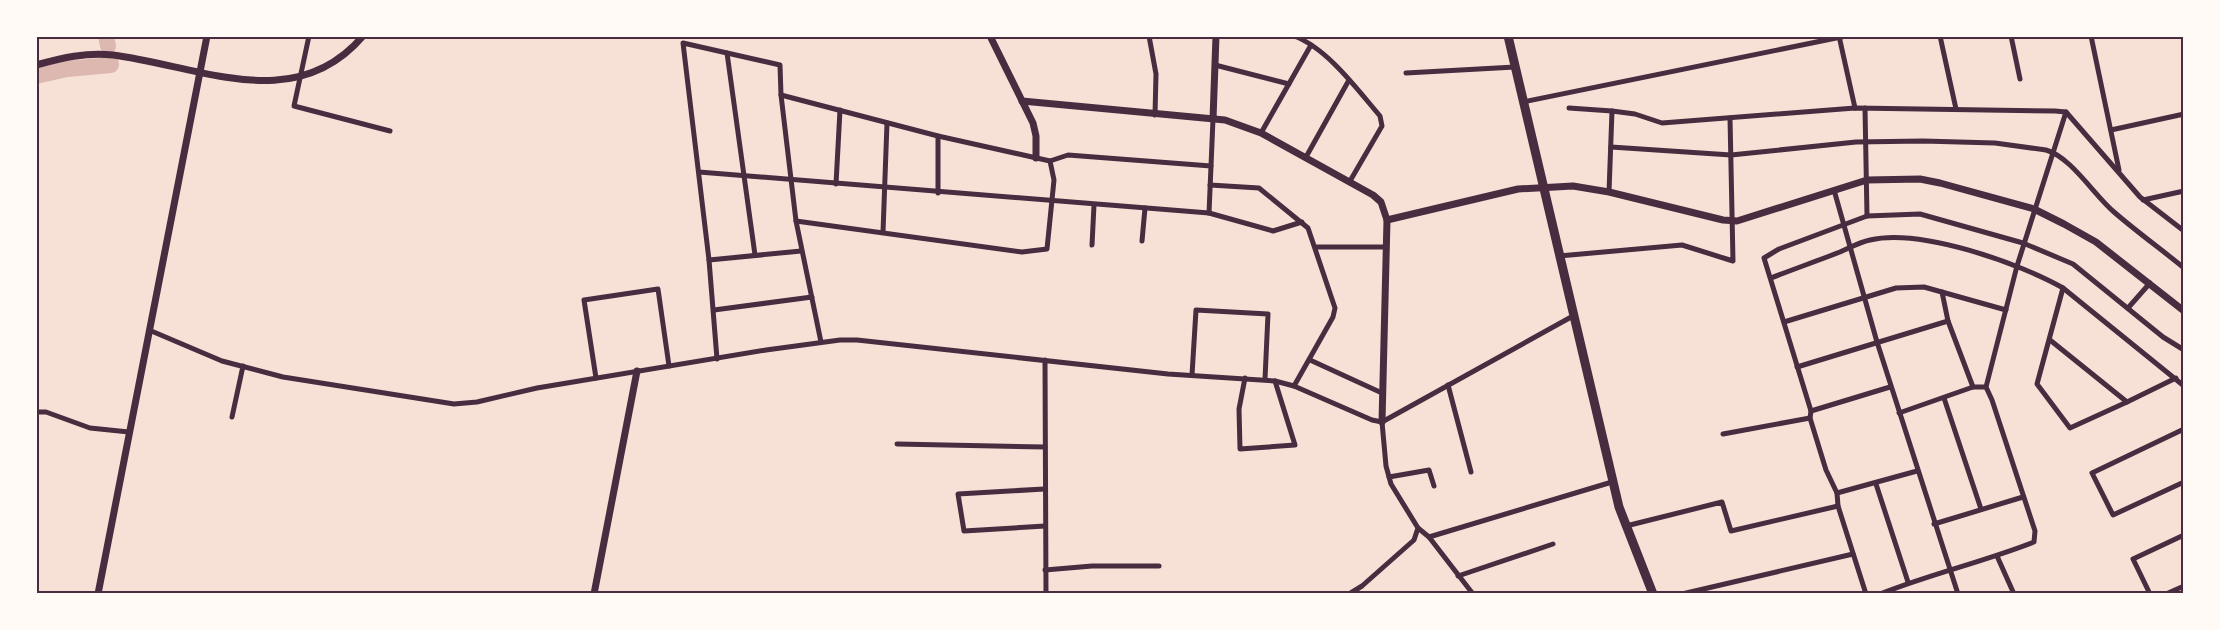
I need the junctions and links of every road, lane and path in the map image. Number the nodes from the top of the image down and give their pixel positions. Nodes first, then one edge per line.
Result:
1 (207, 36) edge
2 (309, 36) edge
3 (363, 36) edge
4 (990, 36) edge
5 (1149, 36) edge
6 (1216, 36) edge
7 (1294, 36) edge
8 (1508, 36) edge
9 (1842, 36) edge
10 (1940, 36) edge
11 (2011, 36) edge
12 (2091, 36) edge
13 (1306, 38) edge
14 (1311, 45) junction
15 (727, 53) junction
16 (36, 65) edge
17 (1215, 65) junction
18 (1515, 67) junction
19 (201, 72) junction
20 (1406, 73) dead end
21 (302, 76) junction
22 (2020, 79) dead end
23 (1349, 80) junction
24 (1289, 84) junction
25 (781, 95) junction
26 (1022, 101) junction
27 (1524, 102) junction
28 (1569, 108) dead end
29 (1855, 108) junction
30 (1865, 108) junction
31 (1956, 109) junction
32 (840, 110) junction
33 (1612, 111) junction
34 (2066, 112) junction
35 (2184, 114) edge
36 (1155, 115) junction
37 (1730, 118) junction
38 (1213, 119) junction
39 (887, 123) junction
40 (2111, 130) junction
41 (390, 131) dead end
42 (1261, 133) junction
43 (938, 136) junction
44 (1865, 141) junction
45 (1611, 147) junction
46 (2054, 152) junction
47 (1731, 155) junction
48 (1036, 158) junction
49 (1306, 158) junction
50 (1050, 161) junction
51 (1211, 166) junction
52 (699, 172) junction
53 (2119, 172) junction
54 (744, 176) junction
55 (791, 180) junction
56 (1867, 180) junction
57 (1350, 181) junction
58 (836, 184) junction
59 (1210, 184) junction
60 (886, 189) junction
61 (1544, 189) junction
62 (1834, 190) junction
63 (2184, 191) edge
64 (1609, 192) junction
65 (938, 193) junction
66 (2143, 200) junction
67 (1052, 201) junction
68 (1094, 204) junction
69 (1145, 208) junction
70 (2034, 209) junction
71 (1209, 213) junction
72 (1867, 216) junction
73 (796, 220) junction
74 (1387, 220) junction
75 (1732, 221) junction
76 (1302, 222) junction
77 (1844, 224) junction
78 (2184, 231) edge
79 (883, 232) junction
80 (1142, 241) dead end
81 (2023, 243) junction
82 (1092, 245) dead end
83 (1316, 247) junction
84 (1385, 247) junction
85 (1850, 248) junction
86 (801, 251) junction
87 (755, 255) junction
88 (1559, 256) junction
89 (709, 260) junction
90 (2017, 266) junction
91 (2184, 268) edge
92 (1771, 278) junction
93 (2150, 283) junction
94 (2063, 288) junction
95 (1942, 291) junction
96 (812, 297) junction
97 (1863, 297) junction
98 (2128, 308) junction
99 (714, 310) junction
100 (2006, 310) junction
101 (2184, 311) edge
102 (1573, 316) junction
103 (1948, 321) junction
104 (1784, 322) junction
105 (149, 330) junction
106 (2050, 340) junction
107 (821, 342) junction
108 (1876, 342) junction
109 (2184, 350) edge
110 (717, 359) junction
111 (1045, 360) junction
112 (1310, 360) junction
113 (243, 366) junction
114 (669, 366) junction
115 (1797, 367) junction
116 (637, 371) junction
117 (1192, 375) junction
118 (596, 378) junction
119 (1245, 378) junction
120 (2176, 378) junction
121 (1265, 379) junction
122 (1275, 381) junction
123 (1294, 386) junction
124 (1448, 386) junction
125 (2184, 386) edge
126 (1890, 387) junction
127 (1973, 387) junction
128 (1986, 387) junction
129 (1382, 393) junction
130 (1944, 398) junction
131 (2127, 402) junction
132 (36, 412) edge
133 (1899, 413) junction
134 (1810, 415) junction
135 (232, 417) dead end
136 (1382, 422) junction
137 (2184, 429) edge
138 (129, 432) junction
139 (1723, 434) dead end
140 (897, 444) dead end
141 (1045, 447) junction
142 (1917, 471) junction
143 (1471, 472) dead end
144 (1389, 477) junction
145 (1612, 482) junction
146 (2184, 482) edge
147 (1875, 484) junction
148 (1434, 486) dead end
149 (1044, 489) junction
150 (1837, 494) junction
151 (2023, 497) junction
152 (1838, 506) junction
153 (1981, 509) junction
154 (1934, 524) junction
155 (1045, 526) junction
156 (1626, 526) junction
157 (1418, 528) junction
158 (2184, 535) edge
159 (1429, 537) junction
160 (1553, 544) dead end
161 (1853, 554) junction
162 (1997, 556) junction
163 (1159, 566) dead end
164 (1045, 570) junction
165 (1949, 570) junction
166 (1458, 576) junction
167 (1908, 582) junction
168 (1899, 586) junction
169 (2184, 586) edge
170 (98, 594) edge
171 (594, 594) edge
172 (1046, 594) edge
173 (1349, 594) edge
174 (1473, 594) edge
175 (1653, 594) edge
176 (1682, 594) edge
177 (1866, 594) edge
178 (1880, 594) edge
179 (1902, 594) edge
180 (1958, 594) edge
181 (2014, 594) edge
182 (2150, 594) edge
183 (2166, 594) edge

1 - 19 street
2 - 21 street
3 - 21 street
4 - 26 street
5 - 36 street
6 - 17 street
7 - 13 street
8 - 18 main road
9 - 27 street
9 - 29 street
10 - 31 street
11 - 22 street
12 - 40 street
13 - 14 street
14 - 23 street
14 - 24 street
15 - 25 street
15 - 52 street
15 - 54 street
16 - 19 street
17 - 24 street
17 - 38 street
18 - 20 street
18 - 27 main road
19 - 21 street
19 - 105 street
21 - 41 street
23 - 49 street
23 - 57 street
24 - 42 street
25 - 32 street
25 - 55 street
26 - 36 street
26 - 48 street
27 - 61 main road
28 - 33 street
29 - 30 street
29 - 37 street
30 - 31 street
30 - 44 street
31 - 34 street
32 - 39 street
32 - 58 street
33 - 37 street
33 - 45 street
34 - 46 street
34 - 53 street
35 - 40 street
36 - 38 street
37 - 47 street
38 - 42 street
38 - 51 street
39 - 43 street
39 - 60 street
40 - 53 street
42 - 49 street
43 - 48 street
43 - 65 street
44 - 46 street
44 - 47 street
44 - 56 street
45 - 47 street
45 - 64 street
46 - 70 street
46 - 91 street
47 - 75 street
48 - 50 street
49 - 57 street
50 - 51 street
50 - 67 street
51 - 59 street
52 - 54 street
52 - 89 street
53 - 66 street
54 - 55 street
54 - 87 street
55 - 58 street
55 - 73 street
56 - 62 street
56 - 70 street
56 - 72 street
57 - 74 street
58 - 60 street
59 - 71 street
59 - 76 street
60 - 65 street
60 - 79 street
61 - 64 street
61 - 74 street
61 - 88 main road
62 - 75 street
62 - 77 street
63 - 66 street
64 - 75 street
65 - 67 street
66 - 78 street
67 - 68 street
67 - 79 street
68 - 69 street
68 - 82 street
69 - 71 street
69 - 80 street
70 - 81 street
70 - 93 street
71 - 76 street
72 - 77 street
72 - 81 street
73 - 79 street
73 - 86 street
74 - 84 street
75 - 88 street
76 - 83 street
77 - 85 street
77 - 92 street
81 - 90 street
81 - 98 street
83 - 84 street
83 - 112 street
84 - 129 street
85 - 90 street
85 - 92 street
85 - 97 street
86 - 87 street
86 - 96 street
87 - 89 street
88 - 102 main road
89 - 99 street
90 - 94 street
90 - 100 street
92 - 104 street
93 - 98 street
93 - 101 street
94 - 106 street
94 - 120 street
95 - 97 street
95 - 100 street
95 - 103 street
96 - 99 street
96 - 107 street
97 - 104 street
97 - 108 street
98 - 109 street
99 - 110 street
100 - 128 street
102 - 124 street
102 - 145 main road
103 - 108 street
103 - 127 street
104 - 115 street
105 - 113 street
105 - 138 street
106 - 131 street
106 - 131 street
107 - 110 street
107 - 111 street
108 - 115 street
108 - 126 street
110 - 114 street
111 - 117 street
111 - 141 street
112 - 123 street
112 - 129 street
113 - 118 street
113 - 135 street
114 - 116 street
114 - 118 street
115 - 134 street
116 - 118 street
116 - 171 street
117 - 119 street
117 - 121 street
119 - 121 street
119 - 122 street
120 - 125 street
120 - 131 street
121 - 122 street
122 - 123 street
123 - 136 street
124 - 136 street
124 - 143 street
126 - 133 street
126 - 134 street
127 - 128 street
127 - 130 street
128 - 151 street
129 - 136 street
130 - 133 street
130 - 153 street
132 - 138 street
133 - 142 street
134 - 139 street
134 - 150 street
136 - 144 street
137 - 146 street
138 - 170 street
140 - 141 street
141 - 149 street
142 - 147 street
142 - 154 street
144 - 148 street
144 - 157 street
145 - 156 main road
145 - 159 street
147 - 150 street
147 - 167 street
149 - 155 street
149 - 155 street
150 - 152 street
151 - 153 street
151 - 162 street
152 - 156 street
152 - 161 street
153 - 154 street
154 - 165 street
155 - 164 street
156 - 175 main road
157 - 159 street
157 - 173 street
158 - 182 street
159 - 166 street
160 - 166 street
161 - 176 street
161 - 177 street
162 - 165 street
162 - 181 street
163 - 164 street
164 - 172 street
165 - 167 street
165 - 180 street
166 - 174 street
167 - 168 street
168 - 178 street
168 - 179 street
169 - 183 street

